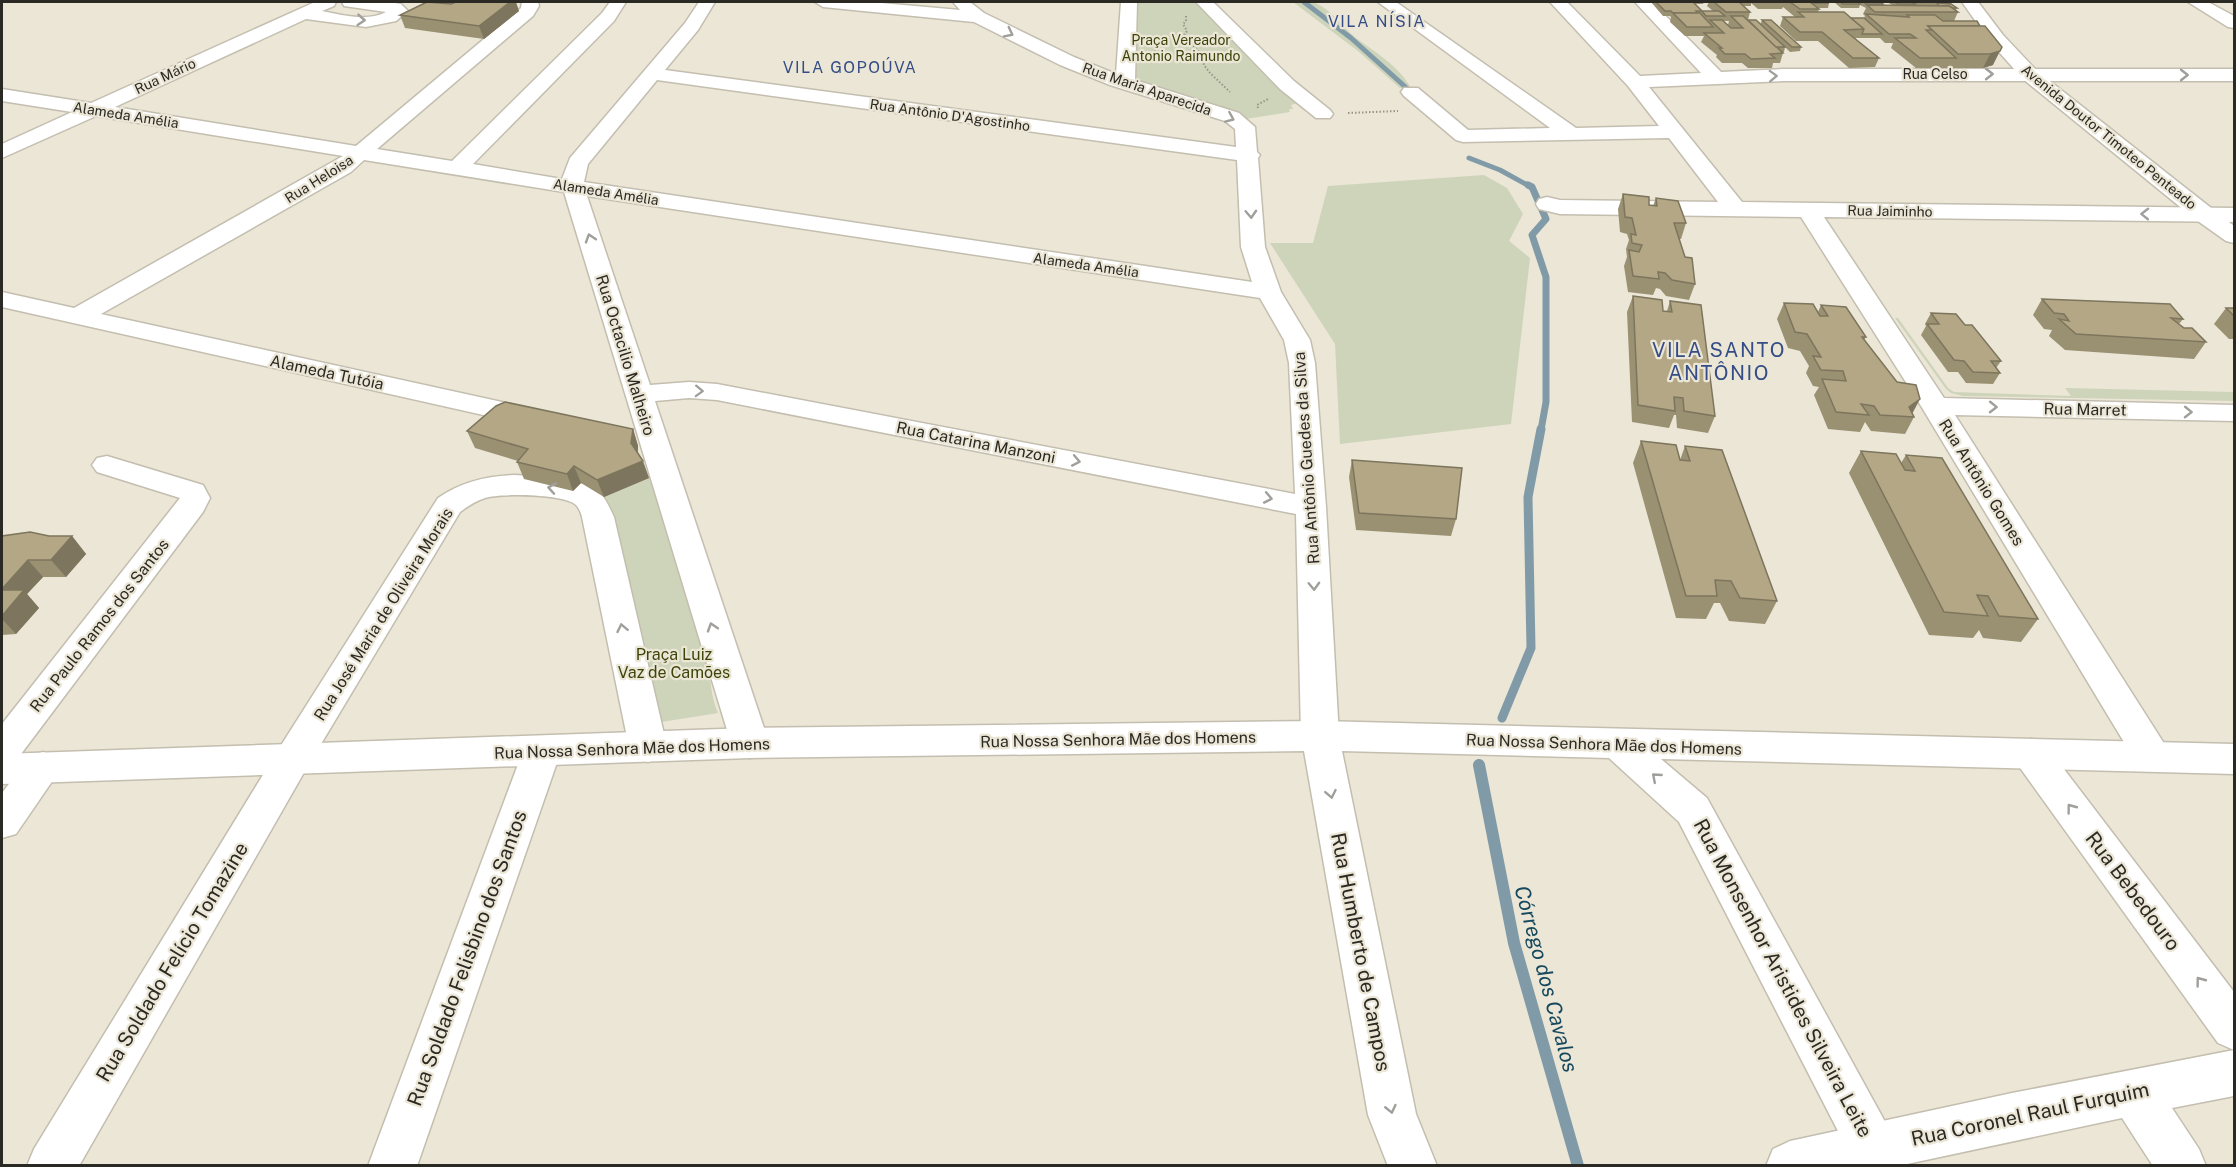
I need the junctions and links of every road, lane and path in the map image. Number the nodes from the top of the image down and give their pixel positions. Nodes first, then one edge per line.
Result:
1 (350, 2) edge
2 (530, 2) edge
3 (618, 2) edge
4 (707, 2) edge
5 (823, 2) edge
6 (961, 2) edge
7 (1129, 2) edge
8 (1204, 2) edge
9 (1386, 2) edge
10 (1558, 2) edge
11 (1643, 2) edge
12 (1970, 2) edge
13 (2196, 2) edge
14 (283, 3) edge
15 (910, 6) edge
16 (315, 7) edge
17 (978, 17) junction
18 (2232, 20) edge
19 (1152, 63) dead end
20 (652, 74) junction
21 (2030, 75) junction
22 (2235, 75) edge
23 (1715, 77) junction
24 (1635, 82) junction
25 (1125, 84) junction
26 (1287, 85) junction
27 (1411, 92) dead end
28 (1234, 94) dead end
29 (2, 95) edge
30 (1431, 109) junction
31 (92, 110) junction
32 (1323, 114) joint
33 (1232, 117) junction
34 (1676, 132) junction
35 (1571, 134) junction
36 (2, 152) edge
37 (362, 152) junction
38 (1248, 156) junction
39 (458, 167) junction
40 (573, 187) junction
41 (1547, 204) dead end
42 (1736, 210) junction
43 (1808, 210) junction
44 (2203, 214) junction
45 (2235, 215) edge
46 (2235, 236) edge
47 (1265, 283) junction
48 (2, 300) edge
49 (77, 317) junction
50 (640, 394) junction
51 (1935, 406) junction
52 (2235, 413) edge
53 (561, 424) edge
54 (107, 465) dead end
55 (1311, 507) junction
56 (1320, 736) junction
57 (750, 743) junction
58 (1619, 745) junction
59 (648, 747) junction
60 (1688, 747) junction
61 (2, 751) edge
62 (542, 751) junction
63 (2031, 754) junction
64 (2152, 756) junction
65 (293, 758) junction
66 (2235, 759) edge
67 (43, 767) junction
68 (2, 769) edge
69 (1694, 810) junction
70 (2, 822) edge
71 (2235, 1028) edge
72 (2235, 1073) edge
73 (2133, 1092) junction
74 (1877, 1156) edge
75 (51, 1166) edge
76 (392, 1166) edge
77 (1413, 1166) edge
78 (1790, 1166) edge
79 (2182, 1166) edge

16 -> 1 street
2 - 37 street, Rua Heloisa
3 - 39 street
4 - 20 street
5 - 15 street
6 - 17 street, Rua Maria Aparecida
7 - 25 street
8 - 26 street
9 - 35 street
10 - 24 street
11 - 23 street
12 - 21 street, Avenida Doutor Timoteo Penteado
13 - 18 street
14 - 16 street
15 - 17 street
16 - 31 street, Rua Mário
17 -> 25 street, Rua Maria Aparecida
19 - 28 path
20 - 38 street, Rua Antônio D'Agostinho
20 - 40 street
21 -> 22 street, Rua Celso
23 -> 21 street, Rua Celso
21 - 44 street, Avenida Doutor Timoteo Penteado
23 - 24 street, Rua Celso
24 - 34 street
25 -> 33 street, Rua Maria Aparecida
26 - 32 street
26 - 33 path
27 - 30 street
29 - 31 street, Alameda Amélia
30 - 32 path
30 - 35 street
31 - 36 street, Rua Mário
31 - 37 street, Alameda Amélia
33 - 38 street, Rua Maria Aparecida
34 - 35 street
34 - 42 street
37 - 39 street, Alameda Amélia
37 - 49 street, Rua Heloisa
38 -> 47 street, Rua Antônio Guedes da Silva
39 - 40 street, Alameda Amélia
40 - 47 street, Alameda Amélia
50 -> 40 street, Rua Octacilio Malheiro
41 - 42 street, Rua Jaiminho
42 - 43 street, Rua Jaiminho
44 -> 43 street, Rua Jaiminho
43 - 51 street, Rua Antônio Gomes
44 - 45 street, Rua Jaiminho
44 - 46 street, Avenida Doutor Timoteo Penteado
47 - 55 street, Rua Antônio Guedes da Silva
48 - 49 street, Alameda Tutóia
49 - 53 street, Alameda Tutóia
50 -> 55 street, Rua Catarina Manzoni
57 -> 50 street, Rua Octacilio Malheiro
51 -> 52 street, Rua Marret
51 - 64 street, Rua Antônio Gomes
54 - 61 street, Rua Paulo Ramos dos Santos
55 -> 56 street, Rua Antônio Guedes da Silva
56 - 57 street, Rua Nossa Senhora Mãe dos Homens
56 - 58 street, Rua Nossa Senhora Mãe dos Homens
56 -> 77 street, Rua Humberto de Campos
57 - 59 street, Rua Nossa Senhora Mãe dos Homens
58 - 60 street, Rua Nossa Senhora Mãe dos Homens
69 -> 58 street, Rua Monsenhor Aristides Silveira Leite
59 - 62 street, Rua Nossa Senhora Mãe dos Homens
59 -> 65 street, Rua José Maria de Oliveira Morais
60 - 63 street, Rua Nossa Senhora Mãe dos Homens
60 - 69 street, Rua Monsenhor Aristides Silveira Leite
62 - 65 street, Rua Nossa Senhora Mãe dos Homens
62 - 76 street, Rua Soldado Felisbino dos Santos
63 - 64 street, Rua Nossa Senhora Mãe dos Homens
71 -> 63 street, Rua Bebedouro
64 - 66 street, Rua Nossa Senhora Mãe dos Homens
65 - 67 street, Rua Nossa Senhora Mãe dos Homens
65 - 75 street, Rua Soldado Felício Tomazine
67 - 68 street, Rua Nossa Senhora Mãe dos Homens
67 - 70 street
69 - 74 street, Rua Monsenhor Aristides Silveira Leite
72 - 73 street, Rua Coronel Raul Furquim
73 - 74 street, Rua Coronel Raul Furquim
73 - 79 street
74 - 78 street, Rua Coronel Raul Furquim

